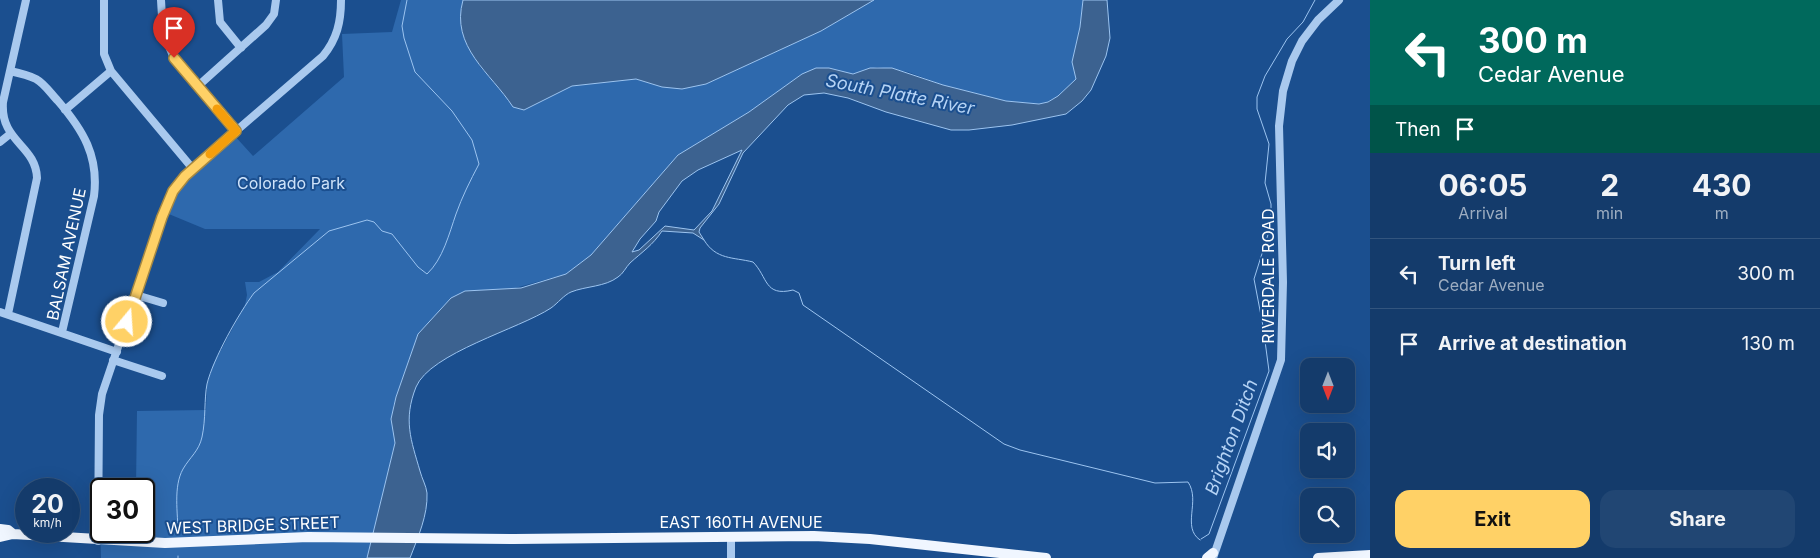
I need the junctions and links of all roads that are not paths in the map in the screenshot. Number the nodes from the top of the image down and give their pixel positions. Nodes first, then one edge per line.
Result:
1 (26, 0) edge
2 (104, 0) edge
3 (161, 0) edge
4 (218, 0) edge
5 (276, 0) edge
6 (341, 0) edge
7 (1339, 0) edge
8 (104, 29) junction
9 (94, 30) dead end
10 (241, 48) junction
11 (10, 71) junction
12 (111, 71) junction
13 (198, 86) junction
14 (65, 110) junction
15 (236, 131) junction
16 (10, 134) junction
17 (0, 142) edge
18 (193, 169) junction
19 (136, 295) junction
20 (163, 303) dead end
21 (4, 313) edge
22 (62, 332) junction
23 (117, 352) junction
24 (113, 360) junction
25 (162, 376) dead end
26 (99, 478) edge
27 (0, 529) edge
28 (13, 534) junction
29 (731, 536) junction
30 (0, 537) edge
31 (435, 538) joint
32 (90, 540) edge
33 (155, 543) edge
34 (1370, 555) edge
35 (1211, 556) edge
36 (731, 558) edge
37 (1046, 558) edge
38 (1318, 558) edge

1 - 11 street
2 - 8 street
3 - 13 street
4 - 10 street
5 - 10 street
6 - 15 street
7 - 35 street, RIVERDALE ROAD
8 - 9 street
8 - 12 street
10 - 13 street
11 - 14 street, BALSAM AVENUE
11 - 16 street
12 - 14 street
12 - 18 street
13 - 15 street
14 - 22 street, BALSAM AVENUE
15 - 18 street
16 - 17 street
16 - 21 street
18 - 19 street
19 - 20 street
19 - 23 street
21 - 22 street
22 - 23 street
23 - 24 street
24 - 25 street
24 - 26 street
27 - 28 main road, WEST BRIDGE STREET
28 - 30 main road, WEST BRIDGE STREET
28 - 32 main road, WEST BRIDGE STREET
29 - 31 main road, EAST 160TH AVENUE
29 - 36 street
29 - 37 main road, EAST 160TH AVENUE
31 - 33 main road, WEST BRIDGE STREET
34 - 38 main road

